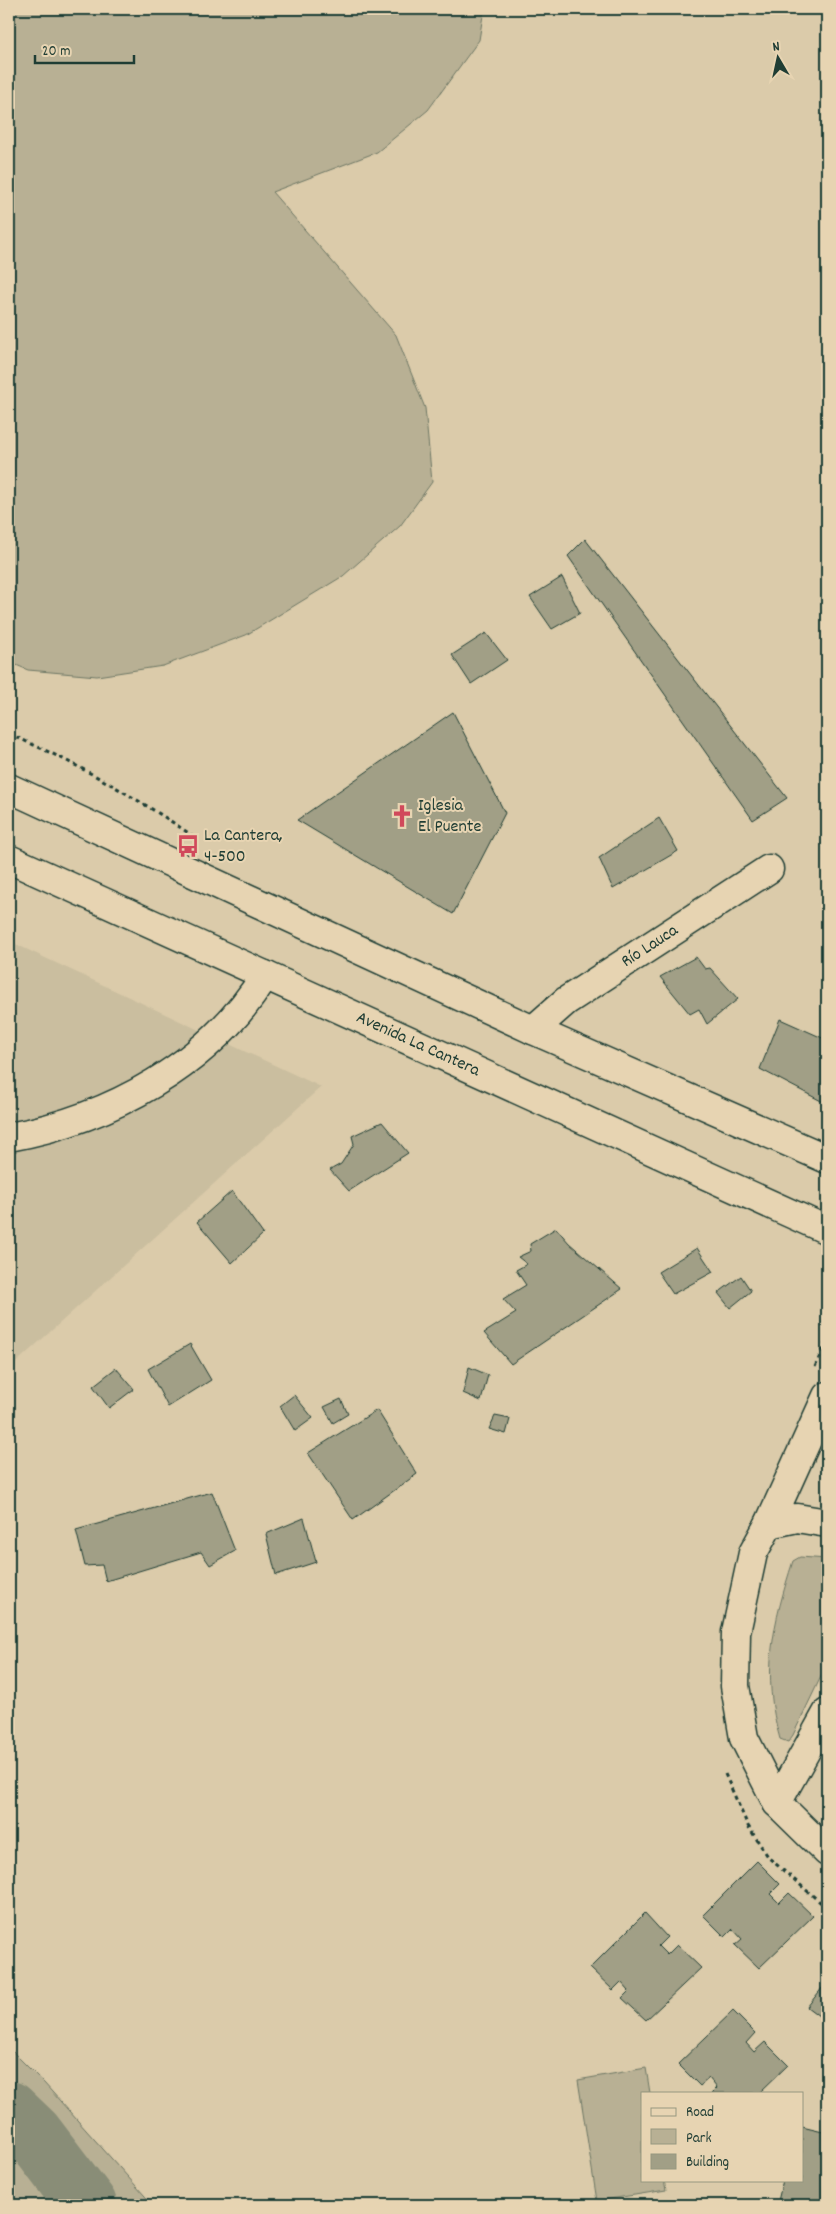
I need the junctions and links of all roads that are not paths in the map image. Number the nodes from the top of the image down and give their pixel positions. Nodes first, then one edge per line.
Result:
1 (9, 788) edge
2 (9, 859) edge
3 (769, 868) dead end
4 (265, 975) junction
5 (533, 1030) junction
6 (9, 1136) edge
7 (827, 1159) edge
8 (827, 1230) edge
9 (827, 1396) edge
10 (827, 1523) edge
11 (769, 1524) junction
12 (827, 1712) edge
13 (777, 1803) junction
14 (827, 1852) edge

1 - 5 main road
2 - 4 main road, Avenida La Cantera
3 - 5 main road, Río Lauca
4 - 6 main road
4 - 8 main road, Avenida La Cantera
5 - 7 main road
9 - 11 main road
10 - 11 main road
11 - 13 main road
12 - 13 main road
13 - 14 main road

